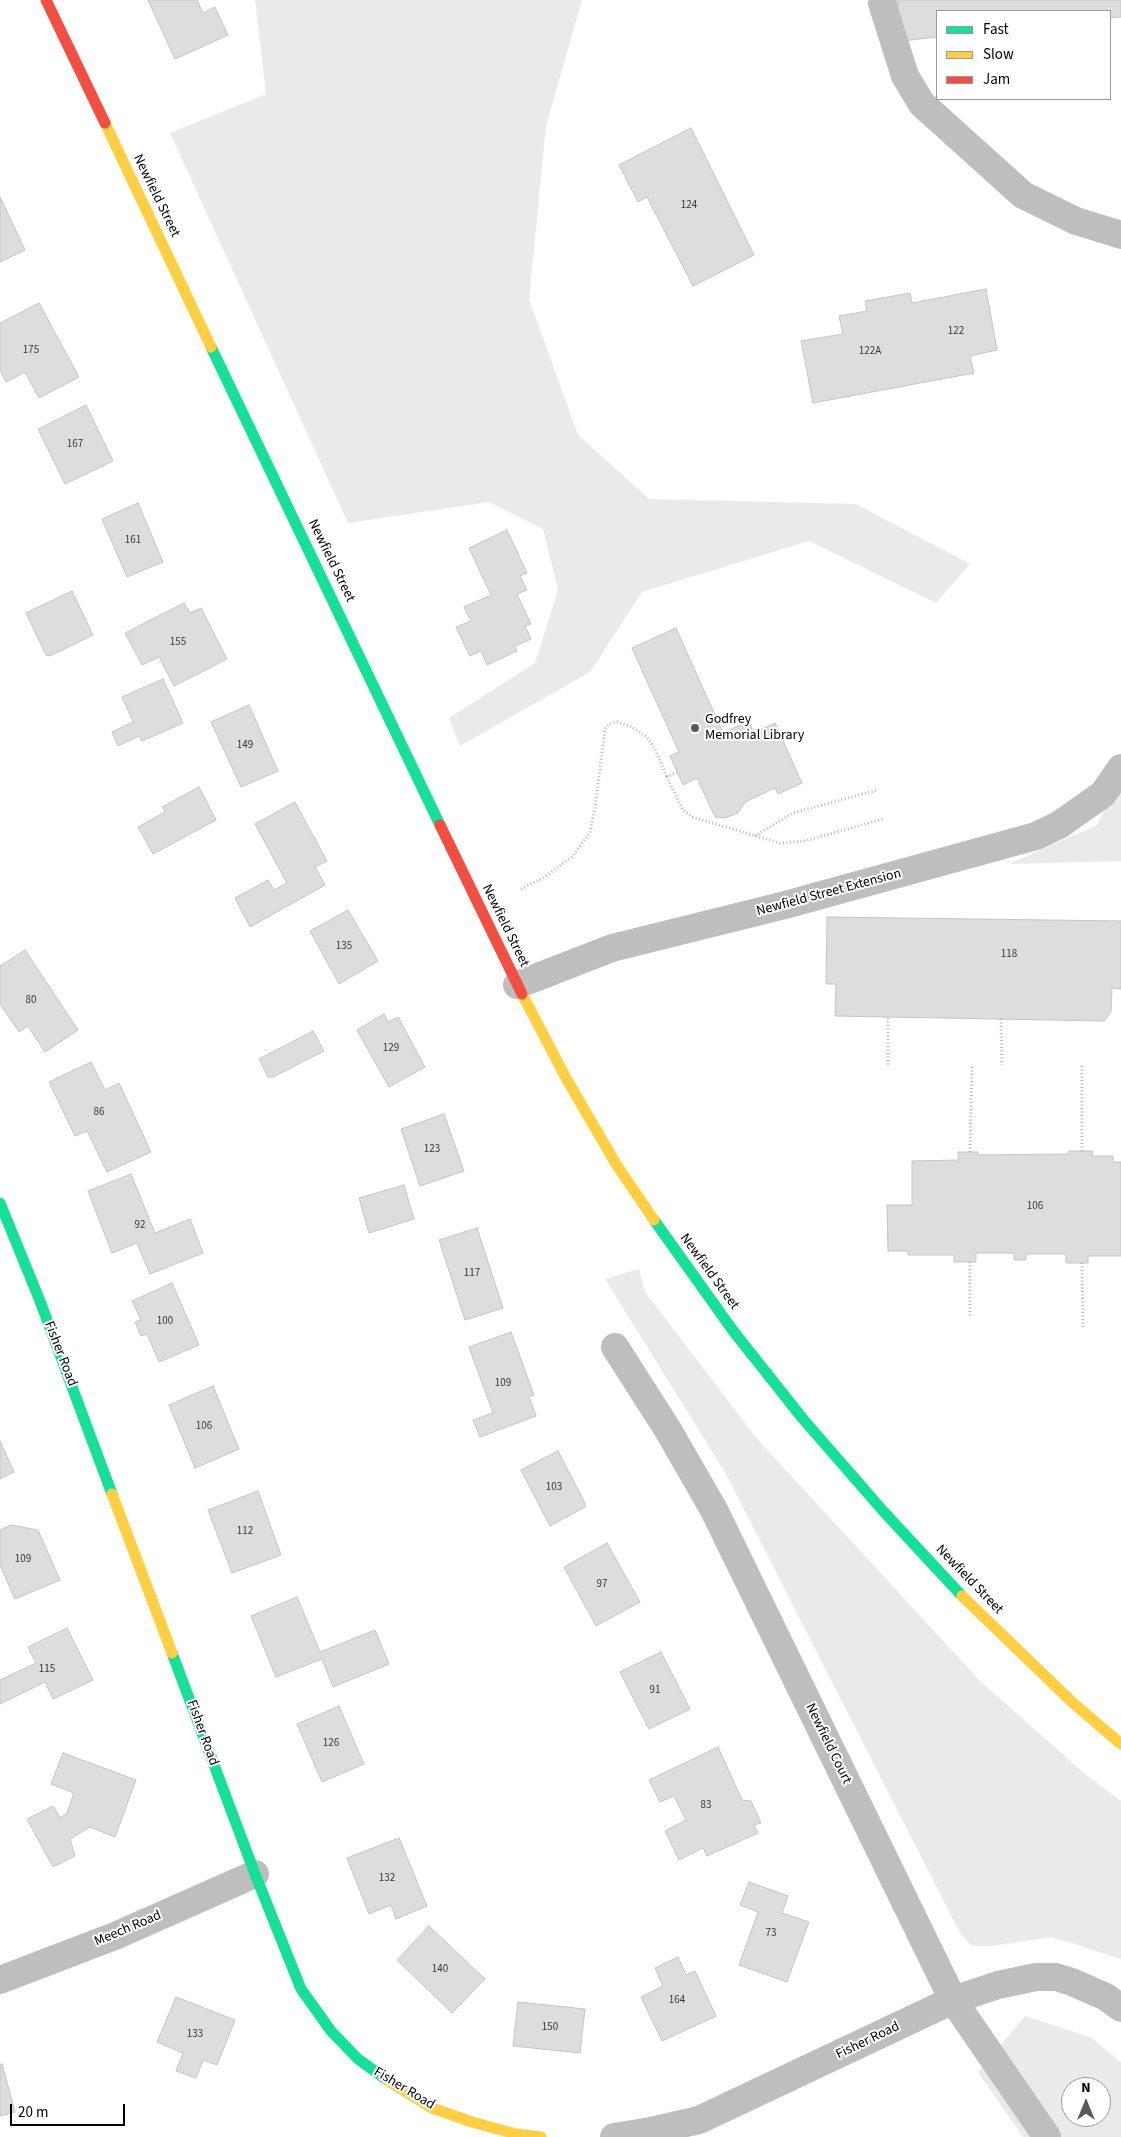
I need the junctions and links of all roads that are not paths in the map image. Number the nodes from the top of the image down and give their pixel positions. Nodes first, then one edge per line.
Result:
1 (46, 0) edge
2 (882, 3) dead end
3 (1121, 235) edge
4 (1121, 768) edge
5 (517, 985) junction
6 (0, 1203) edge
7 (615, 1346) dead end
8 (1121, 1744) edge
9 (255, 1874) junction
10 (0, 1980) edge
11 (952, 2000) junction
12 (1121, 2008) edge
13 (541, 2137) edge
14 (614, 2137) edge
15 (1046, 2137) edge

1 - 5 main road, Newfield Street
2 - 3 street
4 - 5 street, Newfield Street Extension
5 - 8 main road, Newfield Street
6 - 9 main road, Fisher Road
7 - 11 street, Newfield Court
9 - 10 street, Meech Road
9 - 13 main road, Fisher Road
11 - 12 street, Fisher Road
11 - 14 street, Fisher Road
11 - 15 street, Newfield Court

